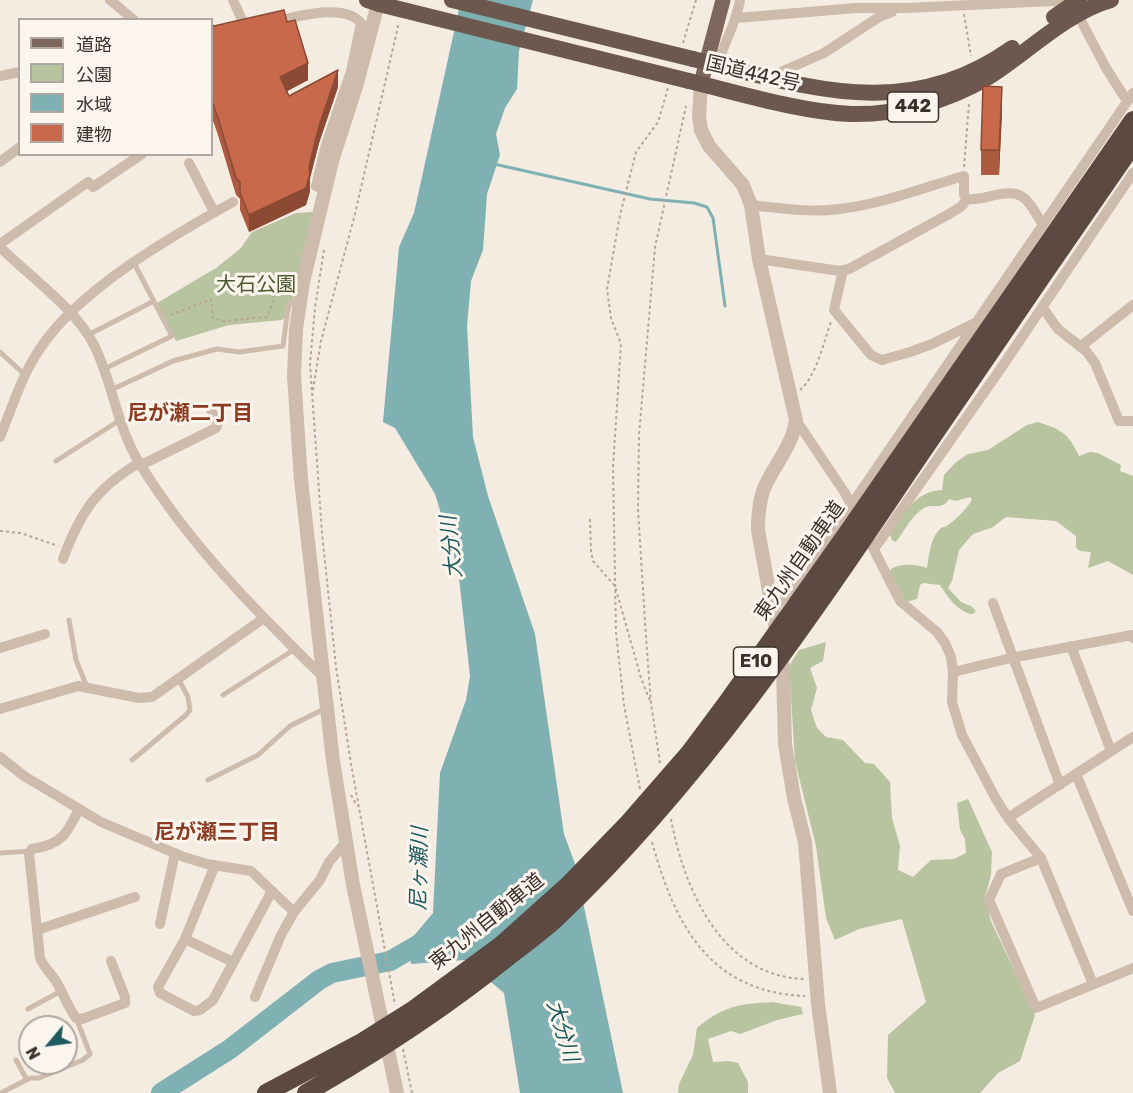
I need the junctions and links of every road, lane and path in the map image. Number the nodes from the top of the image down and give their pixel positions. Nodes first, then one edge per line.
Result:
1 (110, 0) edge
2 (233, 0) edge
3 (452, 0) edge
4 (696, 0) edge
5 (723, 0) edge
6 (740, 0) edge
7 (1111, 0) edge
8 (375, 1) edge
9 (856, 4) edge
10 (1075, 7) edge
11 (907, 8) junction
12 (132, 18) edge
13 (737, 18) junction
14 (399, 22) dead end
15 (700, 58) junction
16 (18, 72) edge
17 (0, 76) edge
18 (768, 77) junction
19 (671, 79) dead end
20 (695, 82) junction
21 (1130, 97) edge
22 (687, 102) dead end
23 (1133, 120) edge
24 (1133, 145) edge
25 (18, 148) edge
26 (139, 156) edge
27 (0, 162) edge
28 (189, 163) dead end
29 (1133, 173) edge
30 (325, 189) junction
31 (967, 199) junction
32 (233, 202) dead end
33 (751, 205) junction
34 (214, 212) junction
35 (1043, 225) junction
36 (0, 246) edge
37 (325, 249) dead end
38 (759, 259) junction
39 (134, 263) junction
40 (843, 270) junction
41 (297, 279) dead end
42 (154, 301) junction
43 (300, 303) junction
44 (1133, 305) edge
45 (1042, 306) junction
46 (834, 310) junction
47 (70, 313) junction
48 (164, 319) dead end
49 (976, 322) junction
50 (88, 335) junction
51 (1080, 347) junction
52 (0, 352) edge
53 (104, 369) junction
54 (25, 375) junction
55 (111, 390) junction
56 (795, 392) dead end
57 (312, 398) junction
58 (210, 408) dead end
59 (121, 419) junction
60 (796, 420) junction
61 (1133, 421) edge
62 (0, 437) edge
63 (56, 461) dead end
64 (140, 464) junction
65 (852, 504) junction
66 (590, 519) dead end
67 (0, 531) edge
68 (874, 549) junction
69 (64, 554) joint
70 (615, 586) junction
71 (993, 603) dead end
72 (772, 612) junction
73 (264, 618) junction
74 (69, 620) dead end
75 (45, 634) dead end
76 (1133, 638) edge
77 (1071, 646) junction
78 (0, 648) edge
79 (295, 649) junction
80 (1011, 658) junction
81 (953, 672) junction
82 (323, 677) junction
83 (178, 678) junction
84 (87, 687) junction
85 (223, 695) dead end
86 (651, 703) junction
87 (327, 708) junction
88 (0, 709) edge
89 (1130, 739) edge
90 (1111, 751) junction
91 (1133, 751) edge
92 (0, 757) edge
93 (132, 760) dead end
94 (660, 764) dead end
95 (1076, 774) junction
96 (208, 780) dead end
97 (1060, 785) junction
98 (640, 789) dead end
99 (79, 809) junction
100 (669, 809) dead end
101 (1008, 818) junction
102 (651, 840) dead end
103 (345, 843) junction
104 (31, 851) junction
105 (0, 853) edge
106 (175, 853) junction
107 (1041, 858) junction
108 (215, 865) junction
109 (272, 891) junction
110 (135, 897) dead end
111 (1133, 911) edge
112 (294, 912) junction
113 (160, 924) dead end
114 (37, 930) junction
115 (185, 939) junction
116 (111, 962) dead end
117 (233, 962) junction
118 (1133, 968) edge
119 (816, 978) junction
120 (1093, 984) junction
121 (61, 991) junction
122 (255, 997) dead end
123 (817, 997) junction
124 (396, 1007) dead end
125 (28, 1009) dead end
126 (74, 1015) edge
127 (78, 1018) edge
128 (78, 1023) edge
129 (402, 1042) dead end
130 (16, 1060) dead end
131 (78, 1062) edge
132 (46, 1075) edge
133 (27, 1080) junction
134 (1, 1093) edge
135 (266, 1093) edge
136 (306, 1093) edge
137 (397, 1093) edge
138 (412, 1093) edge
139 (830, 1093) edge

1 - 12 street
2 - 30 street
3 - 15 highway, 国道442号 / 442, bridge
4 - 15 path
5 - 15 main road
6 - 13 street
7 - 10 highway, 国道442号 / 442
8 - 20 highway, 国道442号 / 442, bridge
8 - 30 street
9 - 11 street
9 - 13 street
10 - 11 street
10 - 18 highway, 国道442号 / 442
10 - 20 highway, 国道442号 / 442
10 - 21 street
11 - 18 street
13 - 15 street
14 - 57 path
15 - 18 highway, 国道442号 / 442
15 - 20 main road
16 - 17 street
19 - 70 path
20 - 33 street
21 - 35 street
22 - 86 path
23 - 135 highway, 東九州自動車道 / E10, bridge
24 - 136 highway, 東九州自動車道 / E10, bridge
25 - 27 street
26 - 36 street
28 - 34 street
29 - 45 street
30 - 43 street
31 - 33 street
31 - 35 street
31 - 40 street
32 - 34 street
33 - 38 street
34 - 39 street
35 - 49 street
36 - 47 street
37 - 57 path
38 - 40 street
38 - 60 street
39 - 42 lane
39 - 47 street
40 - 46 street
41 - 48 path
42 - 50 lane
42 - 53 lane
43 - 55 lane
43 - 82 street
44 - 51 street
45 - 51 street
45 - 68 street
46 - 49 street
46 - 56 path
47 - 50 street
47 - 54 street
49 - 65 street
50 - 53 street
51 - 61 street
52 - 54 lane
53 - 55 street
54 - 62 street
55 - 59 street
57 - 124 path
58 - 64 street
59 - 63 lane
59 - 64 street
60 - 65 street
60 - 72 street
64 - 69 street
64 - 73 street
65 - 68 street
65 - 72 street
66 - 70 path
67 - 69 path
68 - 81 street
70 - 86 path
70 - 98 path
71 - 80 street
72 - 119 street
73 - 79 street
73 - 83 street
74 - 84 lane
75 - 78 street
76 - 77 street
77 - 80 street
77 - 90 street
79 - 82 street
79 - 85 lane
80 - 81 street
80 - 97 street
81 - 101 street
82 - 87 street
83 - 84 street
83 - 93 lane
84 - 88 street
86 - 94 path
87 - 96 lane
87 - 103 street
89 - 90 street
89 - 91 street
90 - 95 street
92 - 99 street
95 - 97 street
95 - 111 street
97 - 101 street
99 - 104 street
99 - 106 street
100 - 119 path
101 - 107 street
102 - 123 path
103 - 112 street
103 - 137 street
104 - 105 lane
104 - 114 street
106 - 108 street
106 - 113 street
107 - 120 street
107 - 120 street
108 - 109 street
108 - 115 street
109 - 112 street
109 - 117 street
110 - 114 street
112 - 122 street
114 - 121 street
115 - 117 street
115 - 117 street
116 - 127 street
118 - 120 street
119 - 123 street
121 - 125 lane
121 - 126 street
123 - 139 street
128 - 131 lane
129 - 138 path
130 - 133 lane
132 - 133 lane
133 - 134 lane

